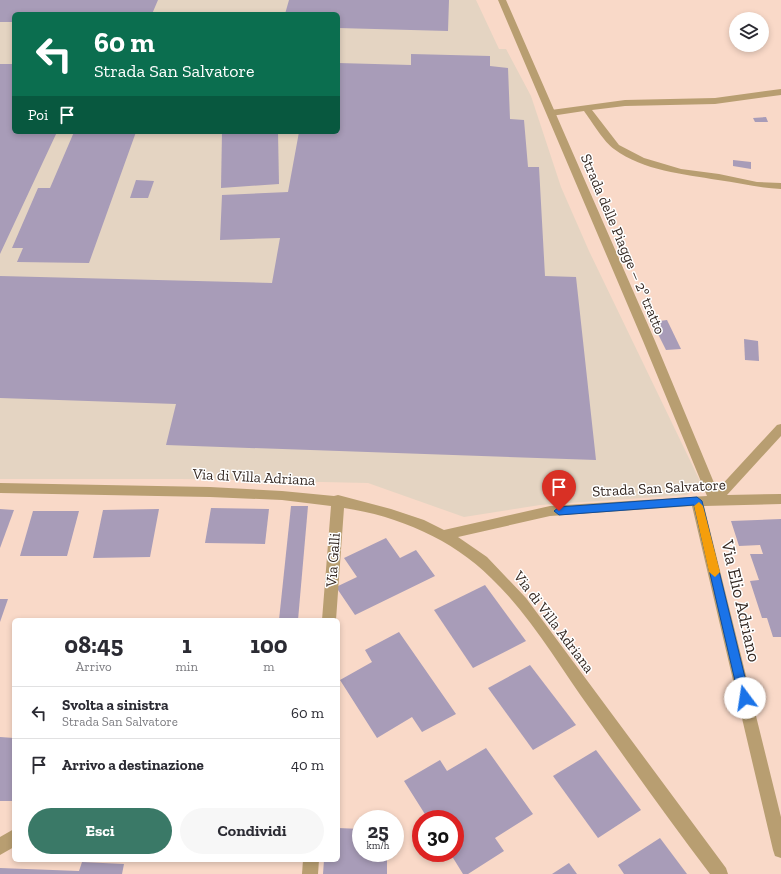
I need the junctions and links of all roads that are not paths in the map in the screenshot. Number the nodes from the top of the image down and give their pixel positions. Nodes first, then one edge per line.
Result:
1 (502, 0) edge
2 (781, 92) edge
3 (586, 108) junction
4 (551, 113) junction
5 (781, 186) edge
6 (781, 428) edge
7 (0, 488) edge
8 (338, 500) junction
9 (715, 500) junction
10 (781, 500) edge
11 (697, 501) junction
12 (446, 535) junction
13 (329, 618) edge
14 (12, 838) edge
15 (0, 847) edge
16 (781, 850) edge
17 (311, 862) edge
18 (310, 874) edge
19 (720, 874) edge

1 - 4 street, Strada delle Piagge – 2º tratto
2 - 3 street
3 - 4 street
3 - 5 street
4 - 9 street, Strada delle Piagge – 2º tratto
6 - 9 street
7 - 8 street, Via di Villa Adriana
8 - 12 street, Via di Villa Adriana
8 - 13 street, Via Galli
9 - 10 street, Strada San Salvatore
9 - 11 street, Strada San Salvatore
11 - 12 street, Strada San Salvatore
11 - 16 street, Via Elio Adriano
12 - 19 street, Via di Villa Adriana
14 - 15 street
17 - 18 street

